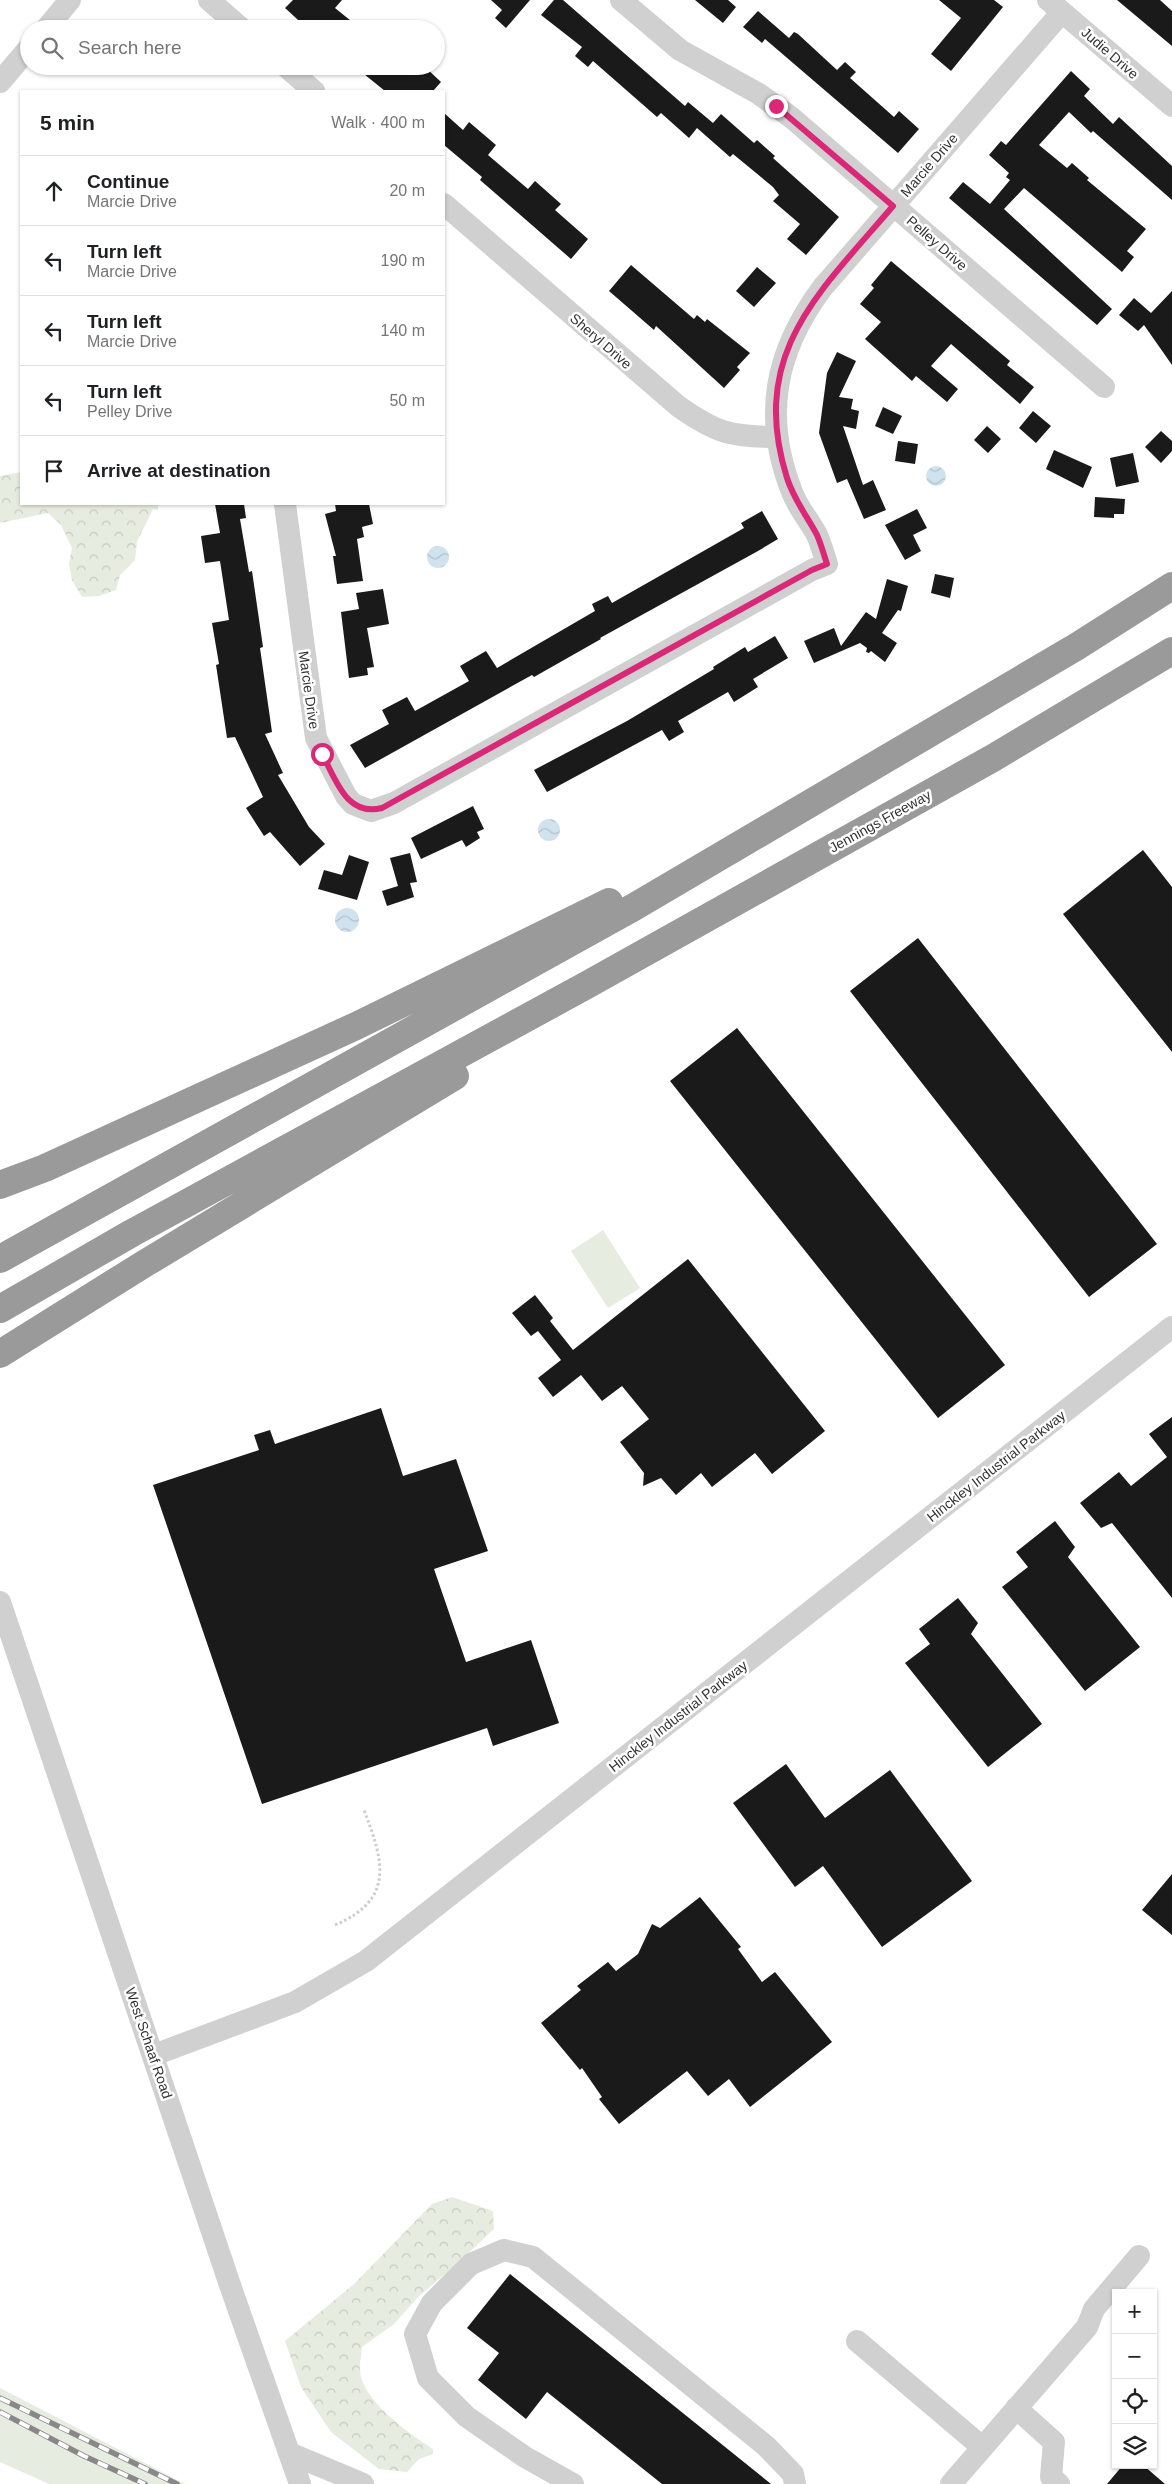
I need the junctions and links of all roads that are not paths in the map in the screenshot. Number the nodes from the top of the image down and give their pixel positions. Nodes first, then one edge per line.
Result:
1 (70, 0) edge
2 (209, 0) edge
3 (621, 0) edge
4 (1055, 6) edge
5 (53, 20) edge
6 (232, 20) edge
7 (20, 59) edge
8 (295, 75) edge
9 (0, 82) edge
10 (313, 90) edge
11 (1172, 106) edge
12 (445, 205) edge
13 (893, 206) junction
14 (1104, 387) dead end
15 (777, 436) junction
16 (285, 505) edge
17 (1172, 586) edge
18 (1172, 651) edge
19 (769, 826) junction
20 (585, 986) junction
21 (134, 1127) junction
22 (0, 1173) edge
23 (0, 1185) edge
24 (0, 1259) edge
25 (0, 1309) edge
26 (1172, 1327) edge
27 (0, 1354) edge
28 (0, 1602) edge
29 (154, 2055) junction
30 (1139, 2256) dead end
31 (857, 2341) dead end
32 (1016, 2408) junction
33 (982, 2447) junction
34 (289, 2453) junction
35 (300, 2484) edge
36 (364, 2484) edge
37 (573, 2484) edge
38 (795, 2484) edge
39 (951, 2484) edge
40 (1059, 2484) edge

1 - 5 street
2 - 6 street
3 - 13 street, Pelley Drive
4 - 11 street, Judie Drive
4 - 13 street, Marcie Drive
7 - 9 street
8 - 10 street
12 - 15 street, Sheryl Drive
13 - 14 street, Pelley Drive
13 - 15 street, Marcie Drive
15 - 16 street, Marcie Drive
17 - 19 highway
18 - 20 highway, Jennings Freeway
19 - 21 highway
19 - 24 highway
20 - 25 highway
20 - 27 highway
21 - 22 highway
21 - 23 highway
26 - 29 street, Hinckley Industrial Parkway
28 - 29 street, West Schaaf Road
29 - 34 street, West Schaaf Road
30 - 32 street
31 - 33 street
32 - 33 street
32 - 40 street
33 - 39 street
34 - 35 street, West Schaaf Road
34 - 36 street
37 - 38 street

